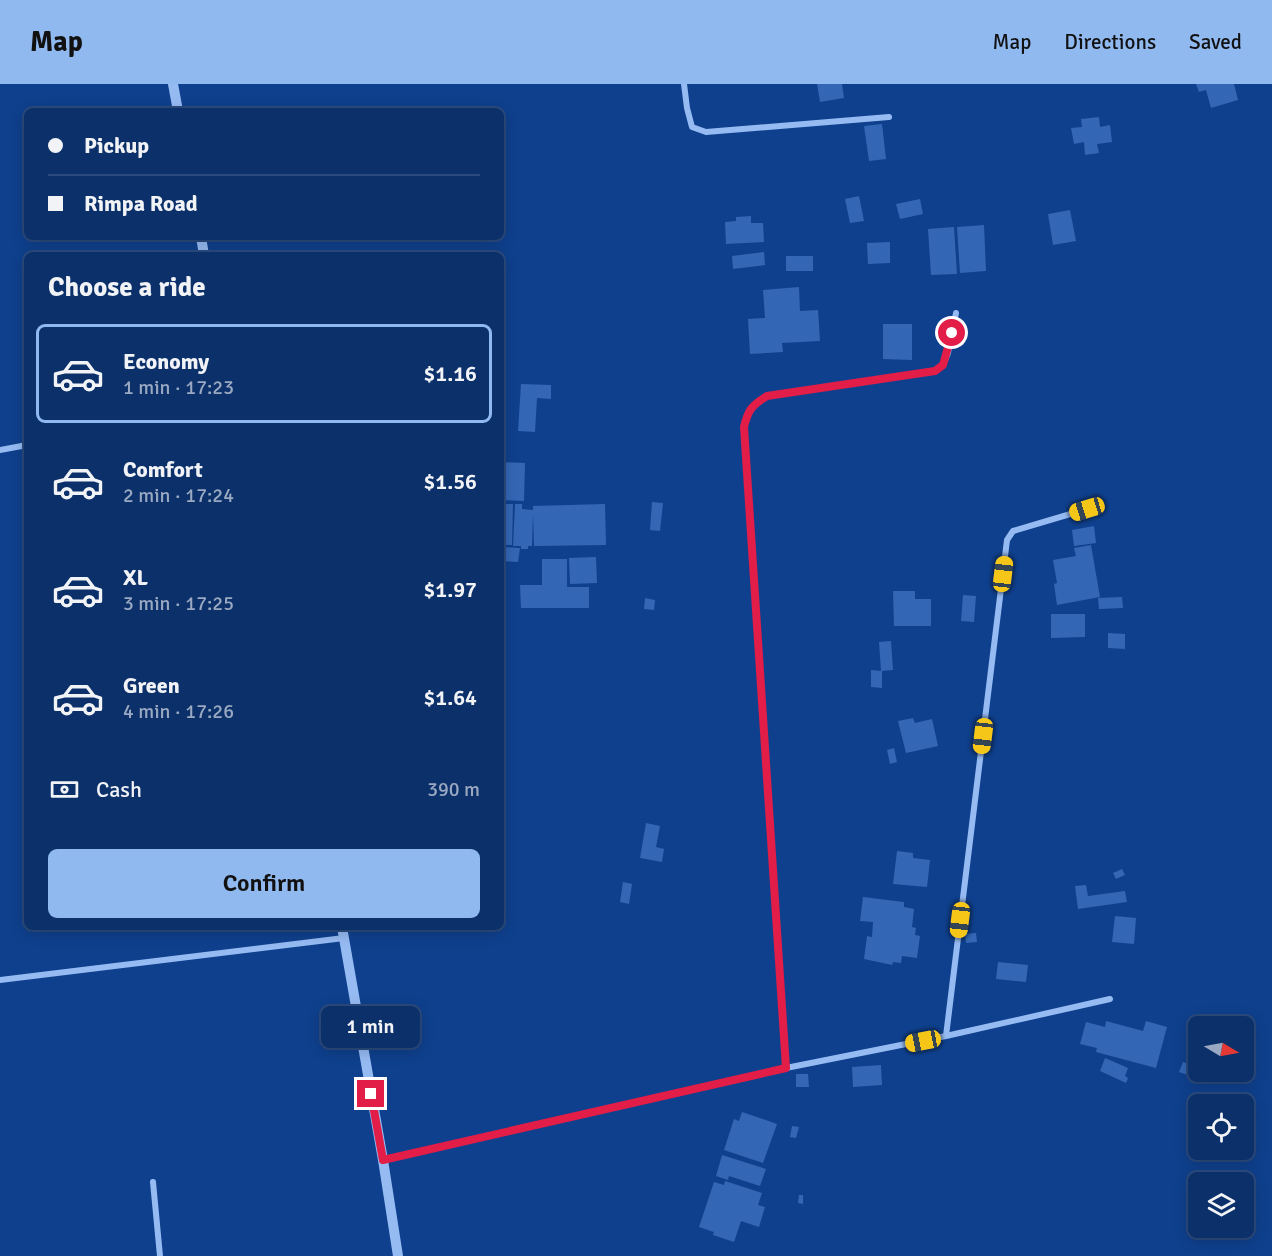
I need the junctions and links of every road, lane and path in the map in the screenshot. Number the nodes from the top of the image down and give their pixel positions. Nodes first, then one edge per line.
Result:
1 (176, 84) edge
2 (684, 84) edge
3 (178, 108) edge
4 (889, 117) dead end
5 (956, 314) dead end
6 (24, 446) edge
7 (0, 450) edge
8 (1087, 509) dead end
9 (343, 933) edge
10 (0, 980) edge
11 (1110, 999) dead end
12 (946, 1036) junction
13 (786, 1068) junction
14 (383, 1160) junction
15 (153, 1182) dead end
16 (160, 1256) edge
17 (398, 1256) edge

1 - 3 street
2 - 4 street
5 - 13 street
6 - 7 street
8 - 12 street
9 - 10 street
9 - 14 street
11 - 12 street
12 - 13 street
13 - 14 street
14 - 17 street
15 - 16 street

